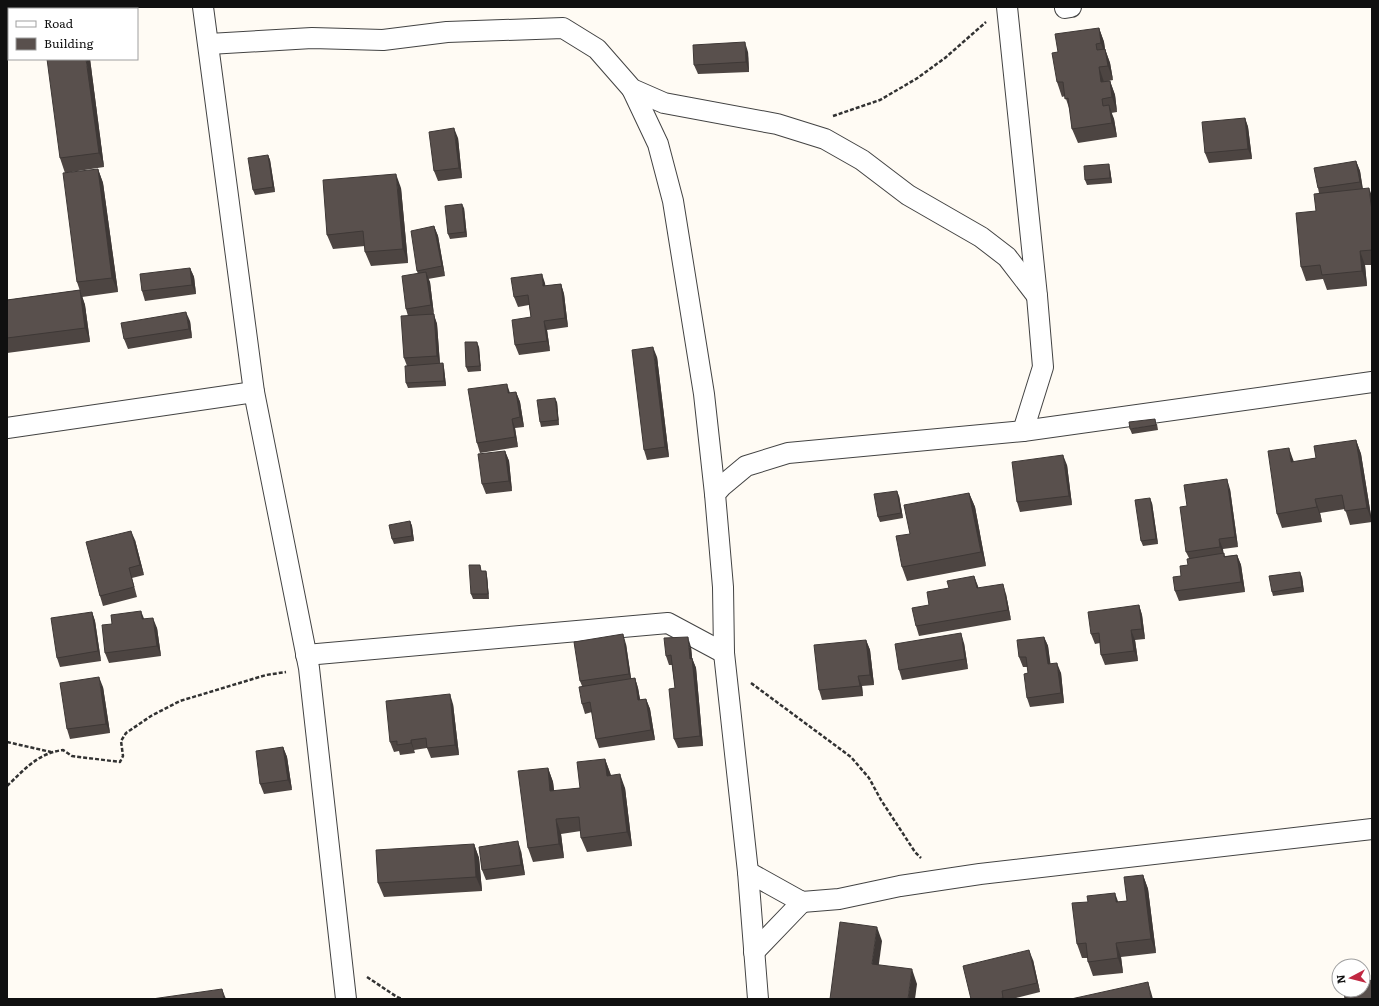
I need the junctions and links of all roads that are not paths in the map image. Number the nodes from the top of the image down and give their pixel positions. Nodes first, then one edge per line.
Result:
1 (203, 7) edge
2 (1008, 10) edge
3 (209, 44) junction
4 (632, 88) junction
5 (1037, 296) junction
6 (1372, 382) edge
7 (254, 392) junction
8 (7, 428) edge
9 (1023, 431) junction
10 (715, 494) junction
11 (724, 659) junction
12 (308, 662) junction
13 (1372, 829) edge
14 (748, 872) junction
15 (802, 902) junction
16 (754, 952) junction
17 (346, 999) edge
18 (758, 999) edge

1 - 3 street
2 - 5 street
3 - 4 street
3 - 7 street
4 - 5 street
4 - 10 street
5 - 9 street
6 - 9 street
7 - 8 street
7 - 12 street
9 - 10 street
10 - 11 street
11 - 12 street
11 - 14 street
12 - 17 street
13 - 15 street
14 - 15 street
14 - 16 street
15 - 16 street
16 - 18 street

